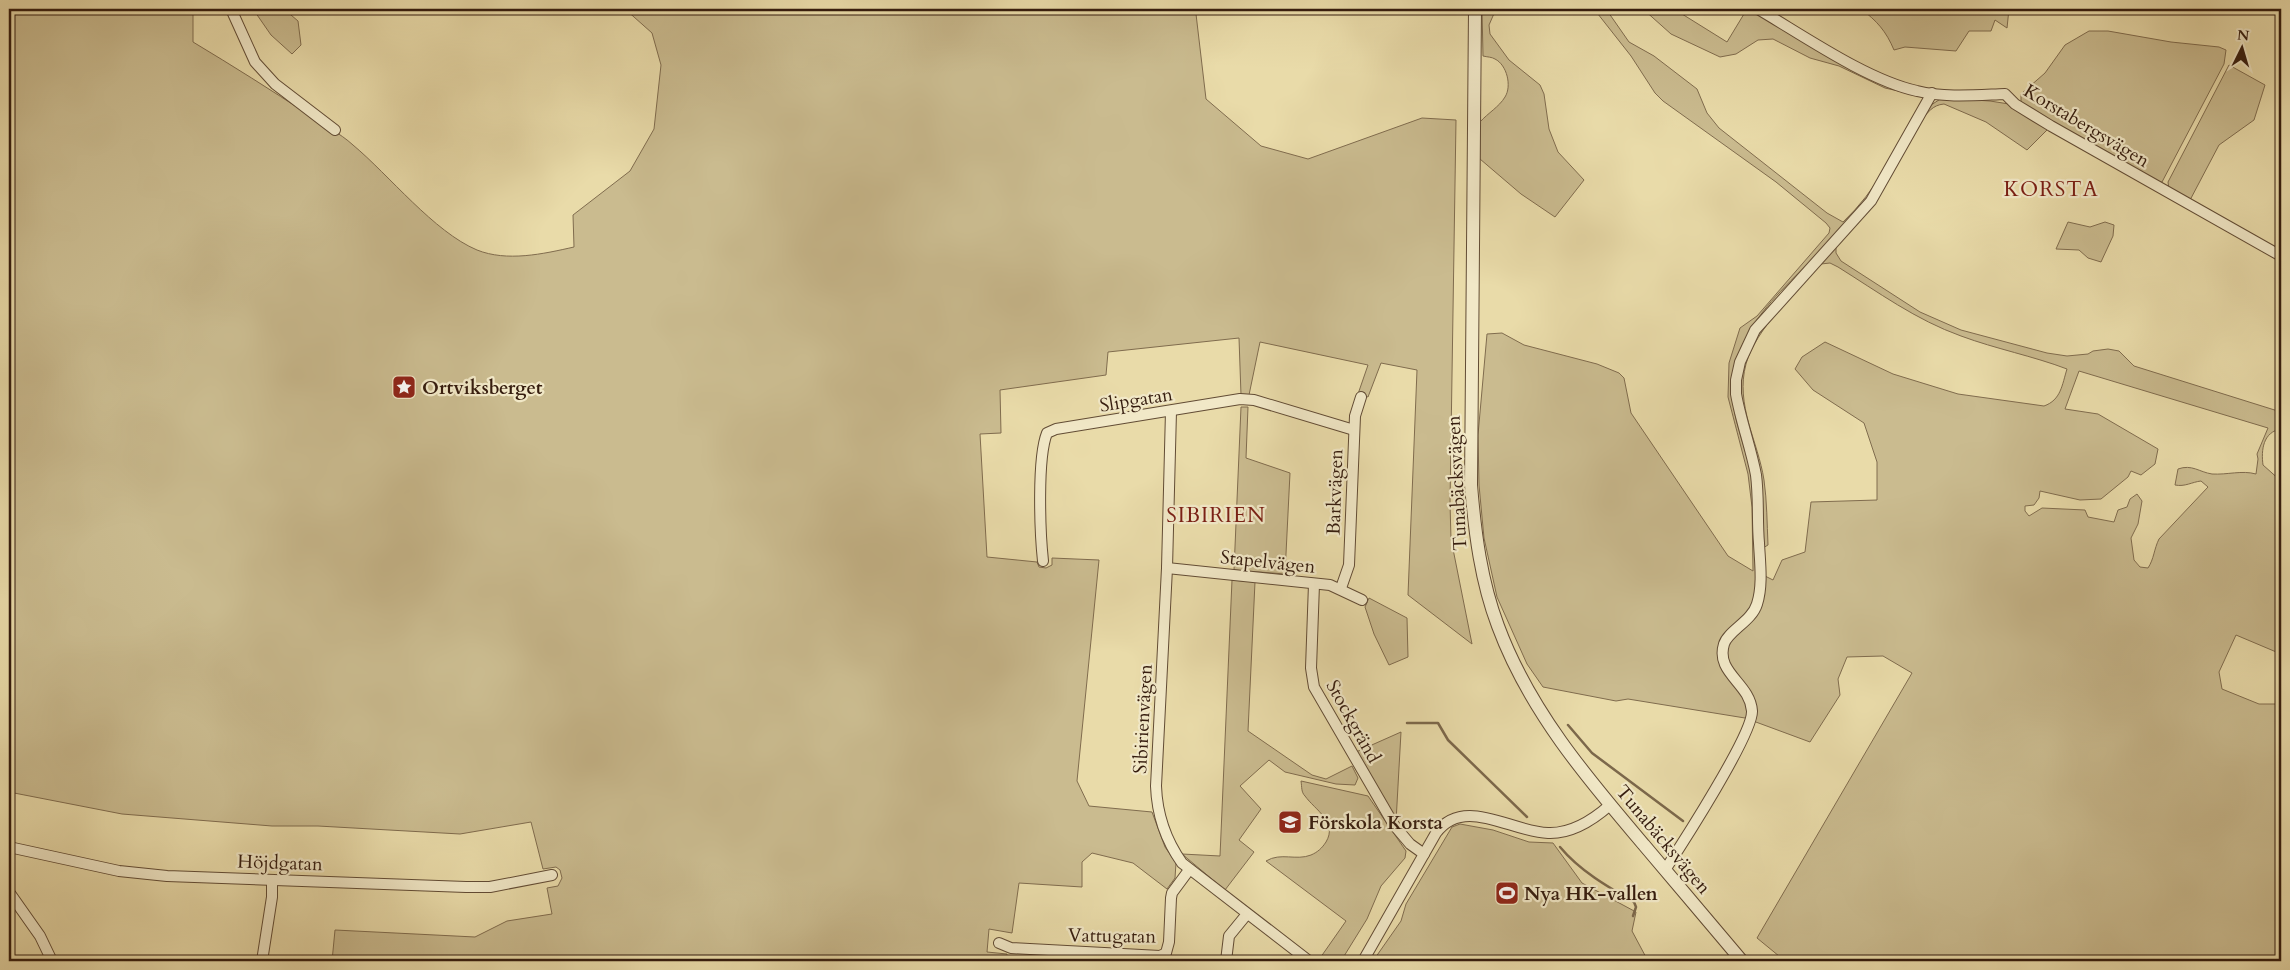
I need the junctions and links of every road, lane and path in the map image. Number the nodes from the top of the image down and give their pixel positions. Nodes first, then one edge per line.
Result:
1 (231, 9) edge
2 (1474, 9) edge
3 (1758, 9) edge
4 (1932, 94) junction
5 (335, 130) dead end
6 (2281, 256) edge
7 (1361, 397) dead end
8 (1171, 410) junction
9 (1354, 430) junction
10 (1043, 561) dead end
11 (1167, 568) junction
12 (1314, 584) junction
13 (1340, 588) junction
14 (1362, 600) dead end
15 (1610, 805) junction
16 (9, 847) edge
17 (1424, 854) junction
18 (1189, 870) junction
19 (1665, 870) junction
20 (552, 876) dead end
21 (272, 880) junction
22 (9, 892) edge
23 (1247, 914) junction
24 (999, 943) dead end
25 (52, 961) edge
26 (262, 961) edge
27 (1226, 961) edge
28 (1309, 961) edge
29 (1363, 961) edge
30 (1742, 961) edge

1 - 5 street
2 - 15 street, Tunabäcksvägen
3 - 4 street, Korstabergsvägen
4 - 6 street, Korstabergsvägen
4 - 19 street
7 - 9 street, Barkvägen
8 - 9 street, Slipgatan
8 - 10 street, Slipgatan
8 - 11 street, Sibirienvägen
9 - 13 street, Barkvägen
11 - 12 street, Stapelvägen
11 - 18 street, Sibirienvägen
12 - 13 street, Stapelvägen
12 - 17 street, Stockgränd
13 - 14 street, Stapelvägen
15 - 17 street
15 - 19 street, Tunabäcksvägen
16 - 21 street, Höjdgatan
17 - 29 street
18 - 23 street, Sibirienvägen
18 - 24 street, Vattugatan
19 - 30 street, Tunabäcksvägen
20 - 21 street, Höjdgatan
21 - 26 street
22 - 25 street
23 - 27 street
23 - 28 street, Sibirienvägen

